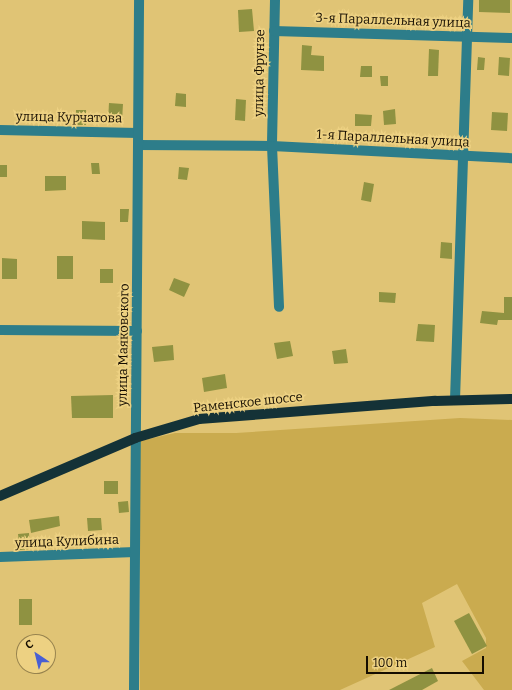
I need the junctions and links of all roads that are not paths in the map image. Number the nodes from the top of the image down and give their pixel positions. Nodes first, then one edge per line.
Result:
1 (139, 0) edge
2 (275, 0) edge
3 (468, 0) edge
4 (274, 31) junction
5 (468, 36) junction
6 (512, 38) edge
7 (0, 130) edge
8 (138, 133) junction
9 (138, 145) junction
10 (272, 146) junction
11 (465, 155) junction
12 (512, 158) edge
13 (279, 307) dead end
14 (0, 330) edge
15 (137, 331) junction
16 (512, 399) edge
17 (455, 400) junction
18 (135, 438) junction
19 (0, 496) edge
20 (135, 552) junction
21 (0, 557) edge
22 (134, 690) edge

1 - 8 street, улица Маяковского
2 - 4 street, улица Фрунзе
3 - 5 street
4 - 5 street, 3-я Параллельная улица
4 - 10 street, улица Фрунзе
5 - 6 street, 3-я Параллельная улица
5 - 11 street
7 - 8 street, улица Курчатова
8 - 9 street, улица Маяковского
9 - 10 street
9 - 15 street, улица Маяковского
10 - 11 street, 1-я Параллельная улица
10 - 13 street, улица Фрунзе
11 - 12 street, 1-я Параллельная улица
11 - 17 street
14 - 15 street
15 - 18 street, улица Маяковского
16 - 17 main road, Раменское шоссе
17 - 18 main road, Раменское шоссе
18 - 19 main road, Раменское шоссе
18 - 20 street, улица Маяковского
20 - 21 street, улица Кулибина
20 - 22 street, улица Маяковского

